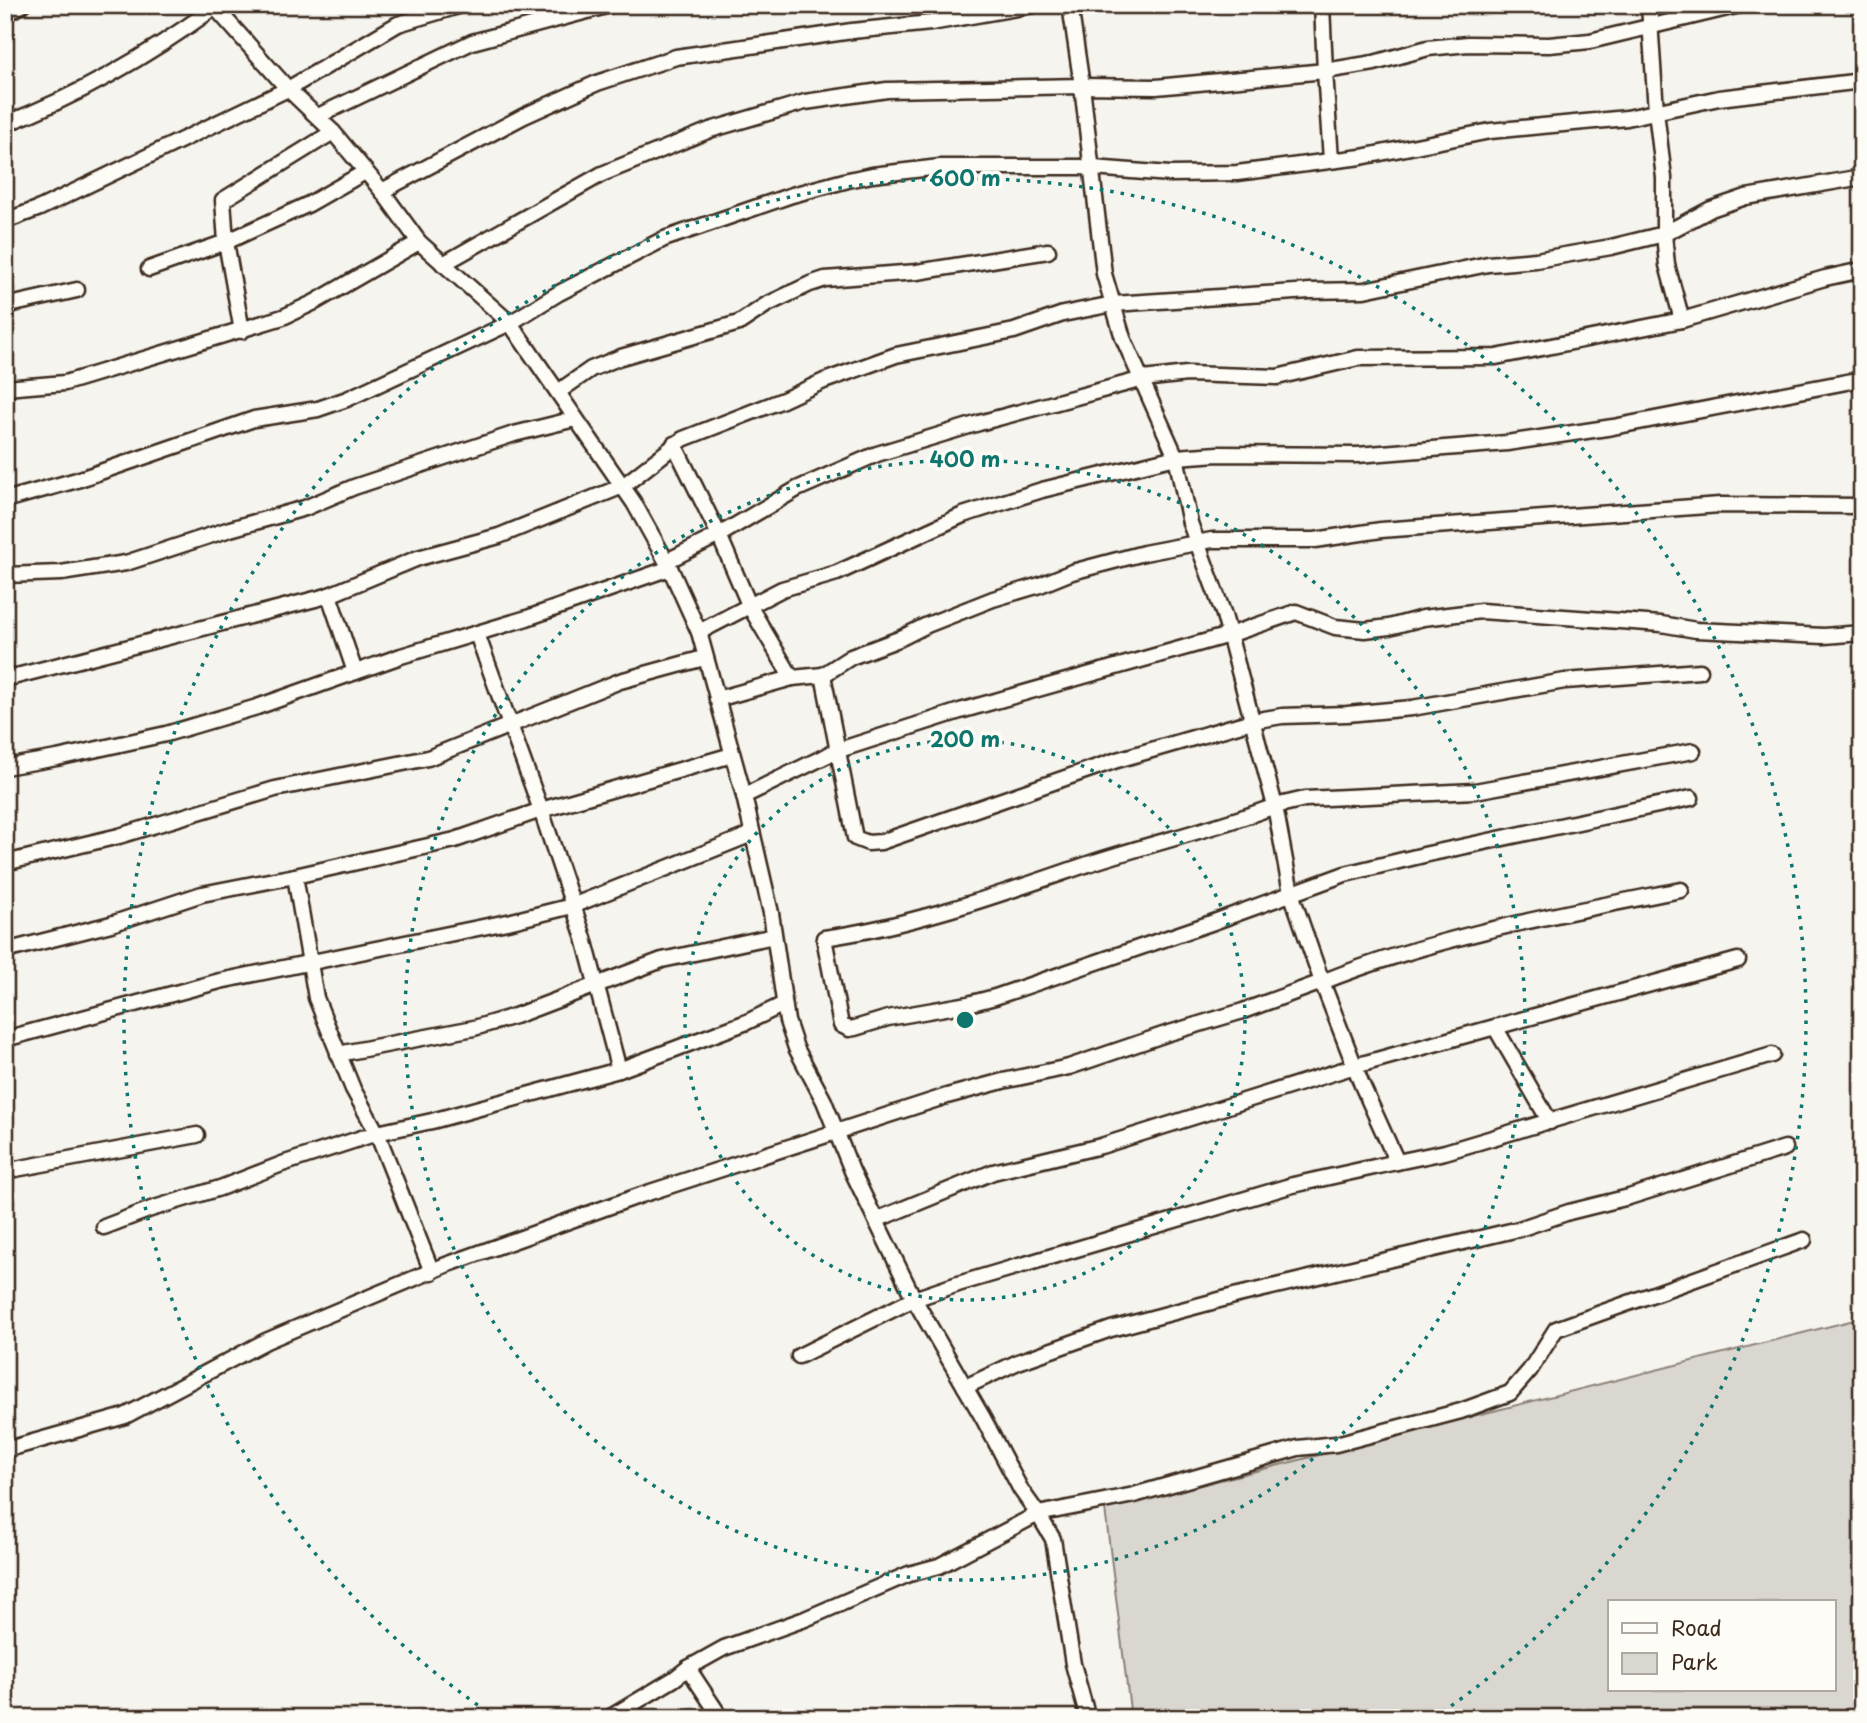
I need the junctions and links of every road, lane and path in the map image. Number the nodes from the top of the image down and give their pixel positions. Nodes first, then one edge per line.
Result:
1 (22, 5) edge
2 (461, 5) edge
3 (610, 5) edge
4 (1034, 5) edge
5 (1070, 5) edge
6 (1322, 5) edge
7 (1650, 5) edge
8 (1740, 5) edge
9 (214, 6) edge
10 (5, 14) edge
11 (1651, 26) junction
12 (1325, 71) junction
13 (1862, 81) edge
14 (1082, 86) junction
15 (288, 89) junction
16 (1656, 111) junction
17 (318, 116) junction
18 (5, 124) edge
19 (333, 132) junction
20 (1331, 160) junction
21 (1090, 168) junction
22 (365, 172) junction
23 (1862, 177) edge
24 (383, 191) junction
25 (5, 220) edge
26 (1664, 234) junction
27 (226, 242) junction
28 (419, 242) junction
29 (1048, 251) dead end
30 (443, 264) junction
31 (149, 269) dead end
32 (1862, 270) edge
33 (77, 290) dead end
34 (1113, 304) junction
35 (5, 306) edge
36 (1682, 320) junction
37 (510, 323) junction
38 (242, 331) junction
39 (1143, 379) junction
40 (1862, 379) edge
41 (5, 388) edge
42 (558, 392) junction
43 (575, 419) junction
44 (674, 444) junction
45 (1176, 457) junction
46 (623, 486) junction
47 (5, 500) edge
48 (1862, 506) edge
49 (719, 535) junction
50 (1197, 544) junction
51 (668, 565) junction
52 (5, 575) edge
53 (329, 595) junction
54 (750, 607) junction
55 (699, 632) junction
56 (1862, 633) edge
57 (477, 634) junction
58 (1229, 635) junction
59 (704, 658) junction
60 (1700, 671) dead end
61 (355, 672) junction
62 (823, 675) junction
63 (792, 678) junction
64 (5, 679) edge
65 (717, 699) junction
66 (1252, 721) junction
67 (509, 725) junction
68 (836, 751) junction
69 (1693, 751) dead end
70 (732, 755) junction
71 (5, 767) edge
72 (744, 796) junction
73 (1691, 798) dead end
74 (1275, 806) junction
75 (541, 810) junction
76 (752, 834) junction
77 (5, 863) edge
78 (295, 876) junction
79 (1681, 890) dead end
80 (1291, 893) junction
81 (572, 906) junction
82 (774, 936) junction
83 (5, 951) edge
84 (1738, 960) dead end
85 (310, 963) junction
86 (1322, 982) junction
87 (598, 986) junction
88 (784, 1004) junction
89 (1495, 1027) junction
90 (5, 1039) edge
91 (338, 1054) junction
92 (1772, 1055) dead end
93 (1355, 1066) junction
94 (619, 1070) junction
95 (1550, 1122) junction
96 (836, 1132) junction
97 (377, 1133) junction
98 (197, 1135) dead end
99 (1785, 1148) dead end
100 (1396, 1162) junction
101 (5, 1171) edge
102 (876, 1220) junction
103 (104, 1227) dead end
104 (1804, 1240) dead end
105 (432, 1272) junction
106 (914, 1299) junction
107 (799, 1356) dead end
108 (965, 1387) junction
109 (5, 1450) edge
110 (1038, 1514) junction
111 (688, 1668) junction
112 (609, 1718) edge
113 (721, 1718) edge
114 (1087, 1718) edge

1 - 10 street
2 - 15 street
3 - 17 street
4 - 24 street
5 - 14 street
6 - 12 street
7 - 11 street
8 - 11 street
9 - 15 street
9 - 18 street
11 - 12 street
11 - 16 street
12 - 14 street
12 - 20 street
13 - 16 street
14 - 21 street
14 - 30 street
15 - 17 street
15 - 25 street
16 - 20 street
16 - 26 street
17 - 19 street
19 - 22 street
19 - 27 street
20 - 21 street
21 - 34 street
21 - 37 street
22 - 24 street
22 - 27 street
23 - 26 street
24 - 28 street
26 - 34 street
26 - 36 street
27 - 31 street
27 - 38 street
28 - 30 street
28 - 38 street
29 - 42 street
30 - 37 street
32 - 36 street
33 - 35 street
34 - 39 street
34 - 44 street
36 - 39 street
37 - 42 street
37 - 47 street
38 - 41 street
39 - 45 street
39 - 49 street
40 - 45 street
42 - 43 street
43 - 46 street
43 - 52 street
44 - 46 street
44 - 49 street
45 - 50 street
45 - 54 street
46 - 51 street
46 - 53 street
48 - 50 street
49 - 51 street
49 - 54 street
50 - 58 street
50 - 62 street
51 - 55 street
51 - 57 street
53 - 61 street
53 - 64 street
54 - 55 street
54 - 63 street
55 - 59 street
56 - 58 street
57 - 61 street
57 - 67 street
58 - 66 street
58 - 68 street
59 - 65 street
59 - 67 street
60 - 66 street
61 - 71 street
62 - 63 street
62 - 68 street
63 - 65 street
65 - 70 street
66 - 68 street
66 - 74 street
67 - 75 street
67 - 77 street
68 - 72 street
69 - 74 street
70 - 72 street
70 - 75 street
72 - 76 street
73 - 80 street
74 - 80 street
74 - 80 street
75 - 78 street
75 - 81 street
76 - 81 street
76 - 82 street
78 - 83 street
78 - 85 street
79 - 86 street
80 - 86 street
81 - 85 street
81 - 87 street
82 - 87 street
82 - 88 street
84 - 89 street
85 - 90 street
85 - 91 street
86 - 93 street
86 - 96 street
87 - 91 street
87 - 94 street
88 - 94 street
88 - 96 street
89 - 93 street
89 - 95 street
91 - 97 street
92 - 95 street
93 - 100 street
93 - 102 street
94 - 97 street
95 - 100 street
96 - 102 street
96 - 105 street
97 - 103 street
97 - 105 street
98 - 101 street
99 - 108 street
100 - 106 street
102 - 106 street
104 - 110 street
105 - 109 street
106 - 107 street
106 - 108 street
108 - 110 street
110 - 111 street
110 - 114 street
111 - 112 street
111 - 113 street

